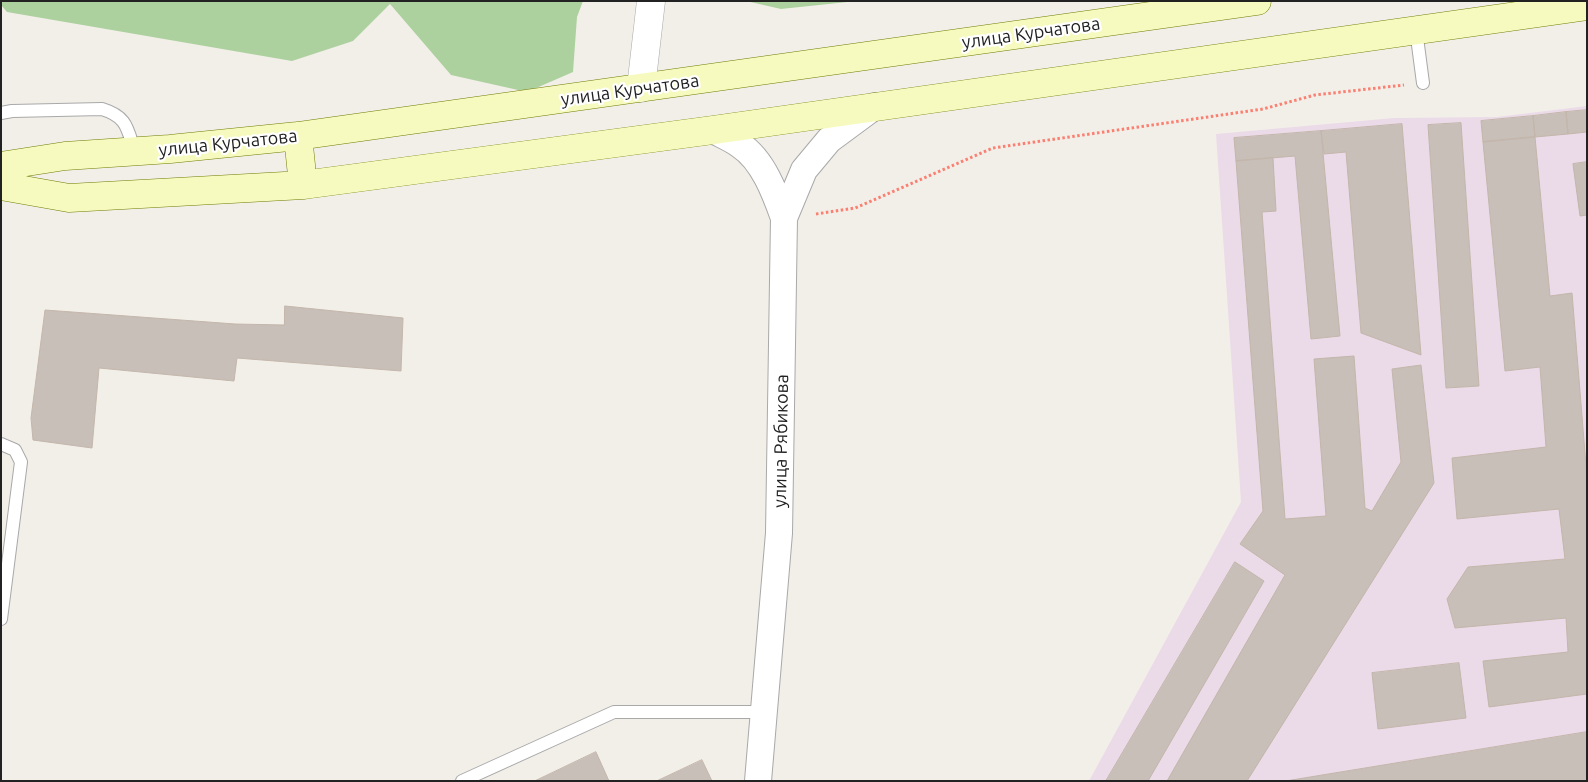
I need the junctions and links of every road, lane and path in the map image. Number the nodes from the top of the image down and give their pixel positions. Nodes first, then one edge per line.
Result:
1 (651, 1) edge
2 (1257, 1) edge
3 (1572, 5) edge
4 (1416, 30) junction
5 (1423, 83) joint
6 (641, 88) junction
7 (875, 106) junction
8 (1, 113) edge
9 (712, 130) junction
10 (298, 136) junction
11 (135, 152) junction
12 (1, 166) edge
13 (303, 185) junction
14 (1, 186) edge
15 (816, 214) dead end
16 (784, 218) junction
17 (1, 444) edge
18 (1, 619) edge
19 (764, 712) junction
20 (462, 781) edge
21 (758, 781) edge

1 - 6 street
2 - 6 main road, улица Курчатова
3 - 4 main road
4 - 5 lane
4 - 7 main road
5 - 15 path
6 - 10 main road, улица Курчатова
7 - 9 main road
7 - 16 street
8 - 11 lane
9 - 13 main road
9 - 16 street, улица Рябикова
10 - 11 main road, улица Курчатова
10 - 13 main road
11 - 12 main road, улица Курчатова
13 - 14 main road
16 - 19 street, улица Рябикова
17 - 18 lane
19 - 20 lane
19 - 21 street, улица Рябикова

